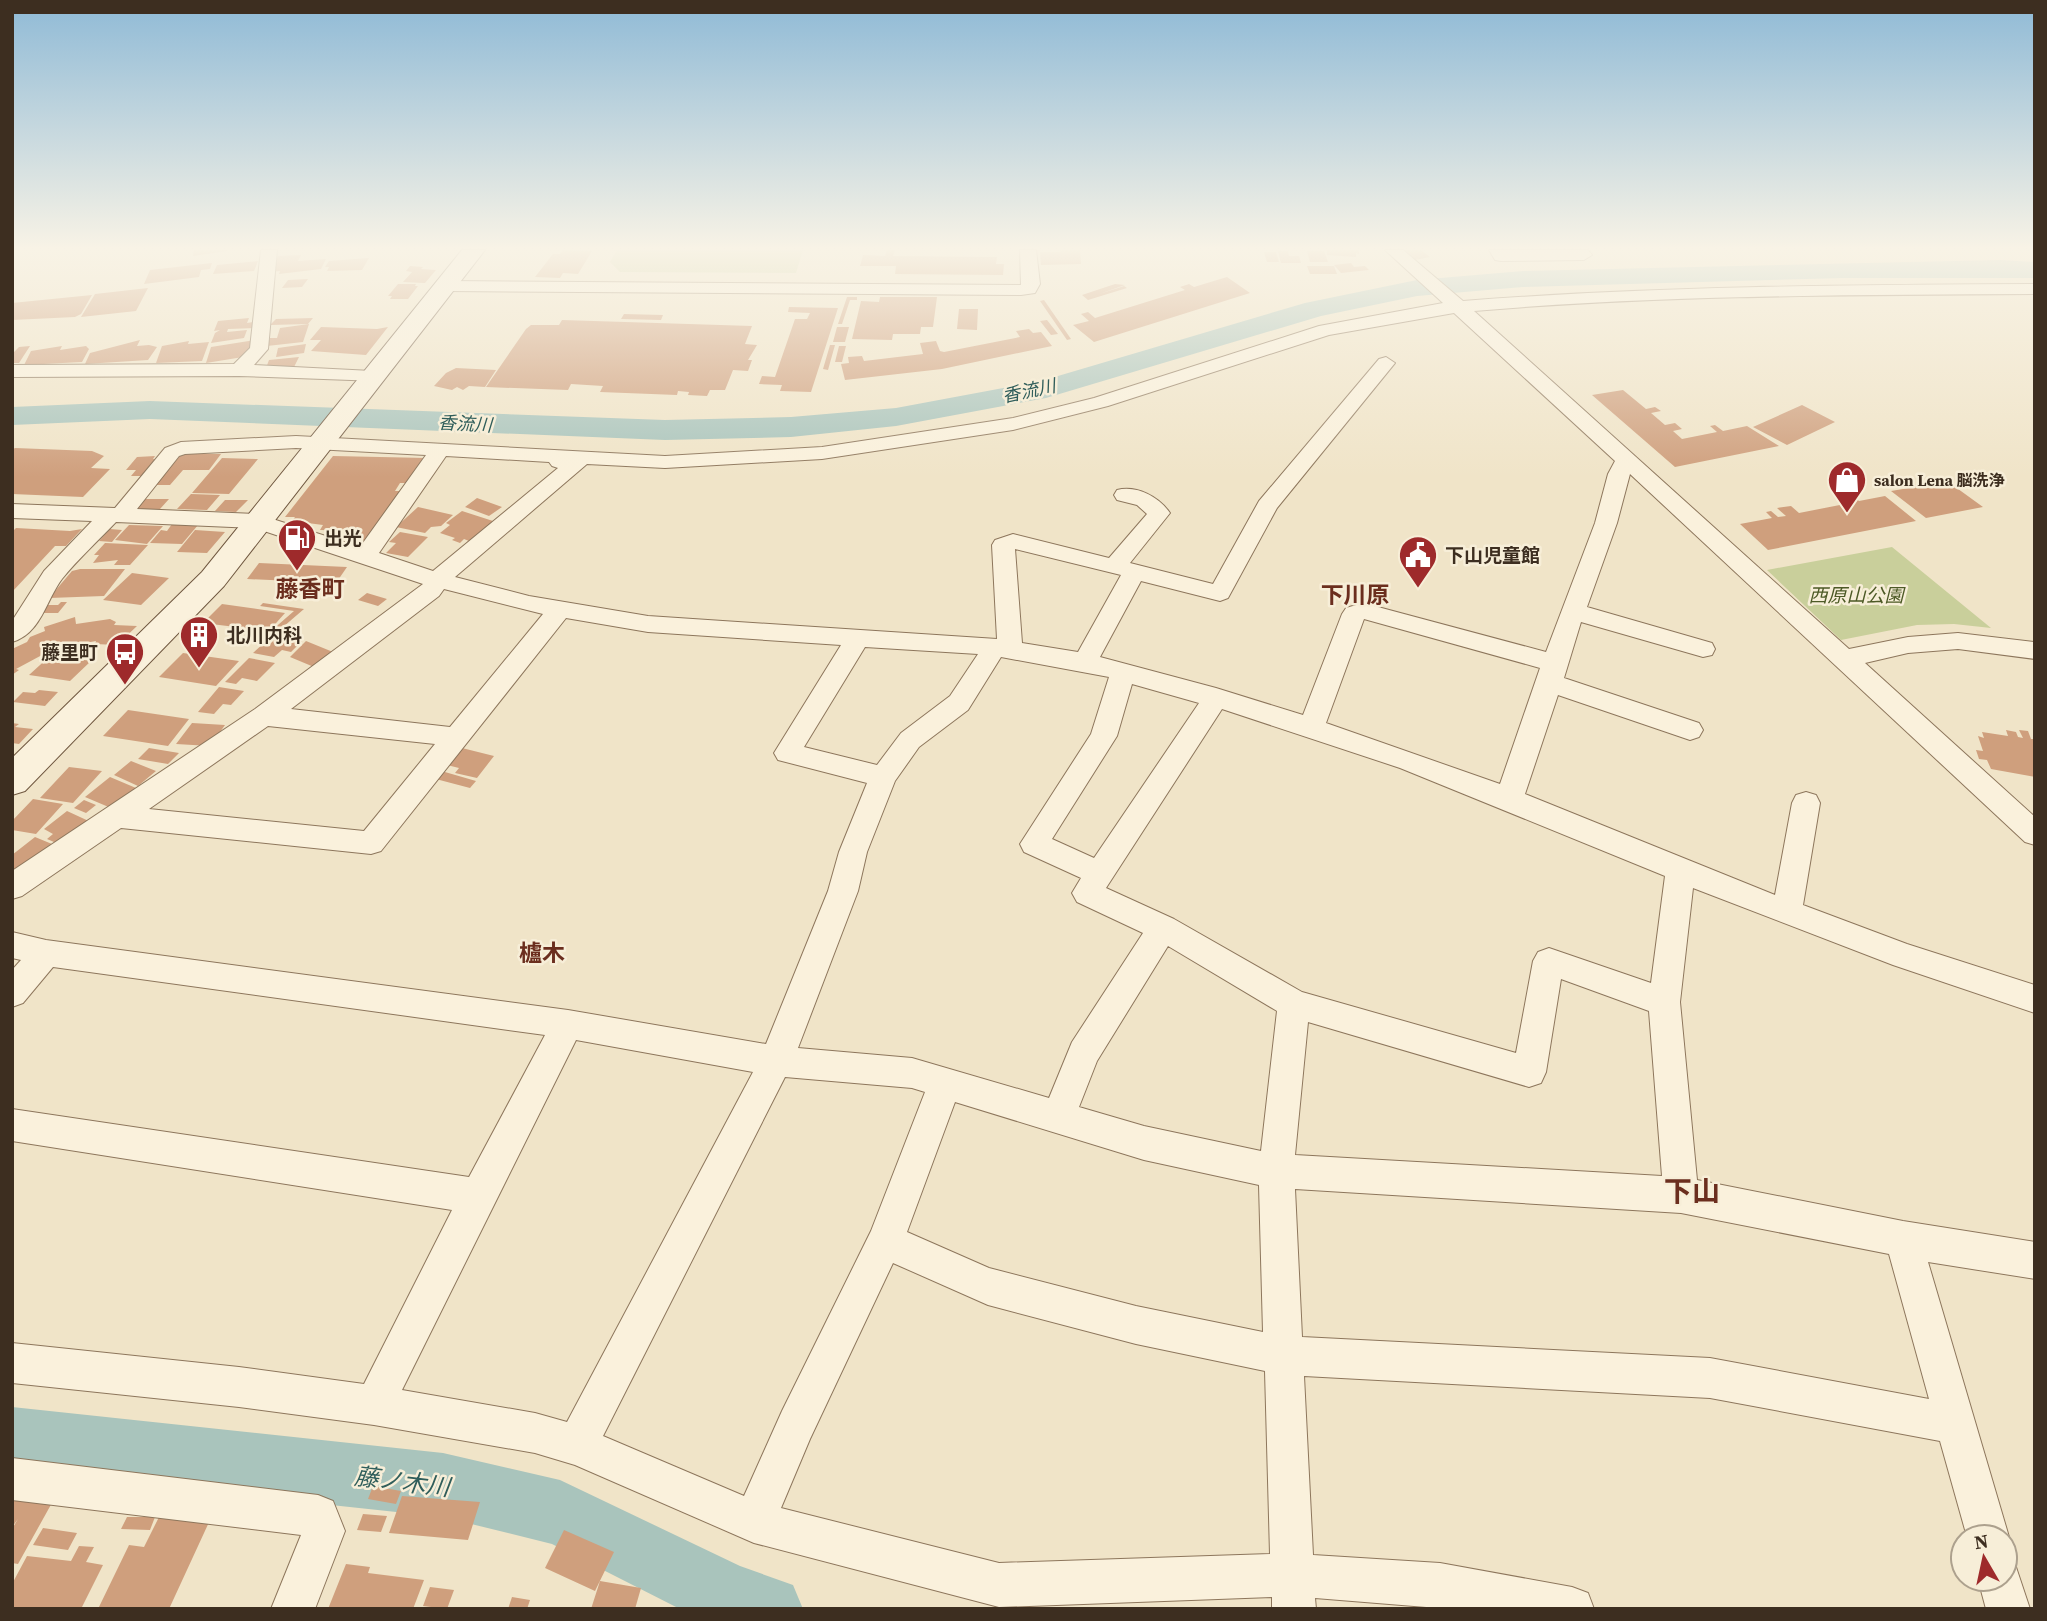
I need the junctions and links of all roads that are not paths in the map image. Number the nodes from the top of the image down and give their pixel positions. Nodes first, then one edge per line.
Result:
1 (261, 326) edge
2 (414, 326) edge
3 (1347, 326) edge
4 (1479, 326) edge
5 (1386, 363) dead end
6 (239, 370) junction
7 (12, 371) edge
8 (366, 385) junction
9 (321, 442) junction
10 (439, 451) junction
11 (475, 451) junction
12 (1626, 461) junction
13 (1125, 495) dead end
14 (12, 512) edge
15 (116, 515) junction
16 (257, 521) junction
17 (365, 557) junction
18 (1124, 570) junction
19 (437, 580) junction
20 (560, 609) junction
21 (1573, 611) junction
22 (12, 634) edge
23 (858, 638) junction
24 (1002, 649) junction
25 (1703, 649) dead end
26 (2035, 651) edge
27 (1845, 659) junction
28 (1085, 662) junction
29 (1123, 673) junction
30 (1552, 673) junction
31 (1216, 697) junction
32 (264, 716) junction
33 (1311, 726) junction
34 (1690, 730) dead end
35 (457, 737) junction
36 (883, 777) junction
37 (12, 781) edge
38 (1509, 799) junction
39 (1806, 803) dead end
40 (114, 816) junction
41 (2035, 834) edge
42 (1681, 869) junction
43 (1102, 874) junction
44 (12, 887) edge
45 (1787, 910) junction
46 (1163, 928) junction
47 (12, 945) edge
48 (46, 953) junction
49 (12, 993) edge
50 (2035, 999) edge
51 (1664, 1002) junction
52 (1294, 1004) junction
53 (568, 1024) junction
54 (776, 1061) junction
55 (945, 1083) junction
56 (1058, 1117) junction
57 (12, 1125) edge
58 (1276, 1171) junction
59 (1681, 1195) junction
60 (478, 1196) junction
61 (1903, 1239) junction
62 (885, 1241) junction
63 (2035, 1261) edge
64 (1282, 1355) junction
65 (12, 1363) edge
66 (374, 1405) junction
67 (1956, 1424) junction
68 (577, 1445) junction
69 (12, 1479) edge
70 (754, 1522) junction
71 (1984, 1523) edge
72 (1293, 1588) edge
73 (293, 1609) edge
74 (1572, 1609) edge

1 - 6 street
2 - 8 street
3 - 11 street
4 - 12 street
5 - 18 street
6 - 7 street
6 - 8 street
8 - 9 street
9 - 10 street
9 - 15 street
9 - 16 street
10 - 11 street
10 - 17 street
11 - 19 street
12 - 21 street
12 - 27 street
13 - 18 street
14 - 15 street
15 - 16 street
15 - 22 street
16 - 17 street
16 - 37 street
17 - 19 street
18 - 24 street
18 - 28 street
19 - 20 street
19 - 32 street
20 - 23 street
20 - 35 street
21 - 25 street
21 - 30 street
23 - 24 street
23 - 36 street
24 - 28 street
24 - 36 street
26 - 27 street
27 - 41 street
28 - 29 street
29 - 31 street
29 - 43 street
30 - 33 street
30 - 34 street
30 - 38 street
31 - 33 street
31 - 43 street
32 - 35 street
32 - 40 street
33 - 38 street
35 - 40 street
36 - 54 street
38 - 42 street
39 - 45 street
40 - 44 street
42 - 45 street
42 - 51 street
43 - 46 street
45 - 50 street
46 - 52 street
46 - 56 street
47 - 48 street
48 - 49 street
48 - 53 street
51 - 52 street
51 - 59 street
52 - 58 street
53 - 54 street
53 - 60 street
54 - 55 street
54 - 68 street
55 - 56 street
55 - 62 street
56 - 58 street
57 - 60 street
58 - 59 street
58 - 64 street
59 - 61 street
60 - 66 street
61 - 63 street
61 - 67 street
62 - 64 street
62 - 70 street
64 - 67 street
64 - 72 street
65 - 66 street
66 - 68 street
67 - 71 street
68 - 70 street
69 - 73 street
70 - 72 street
72 - 74 street

